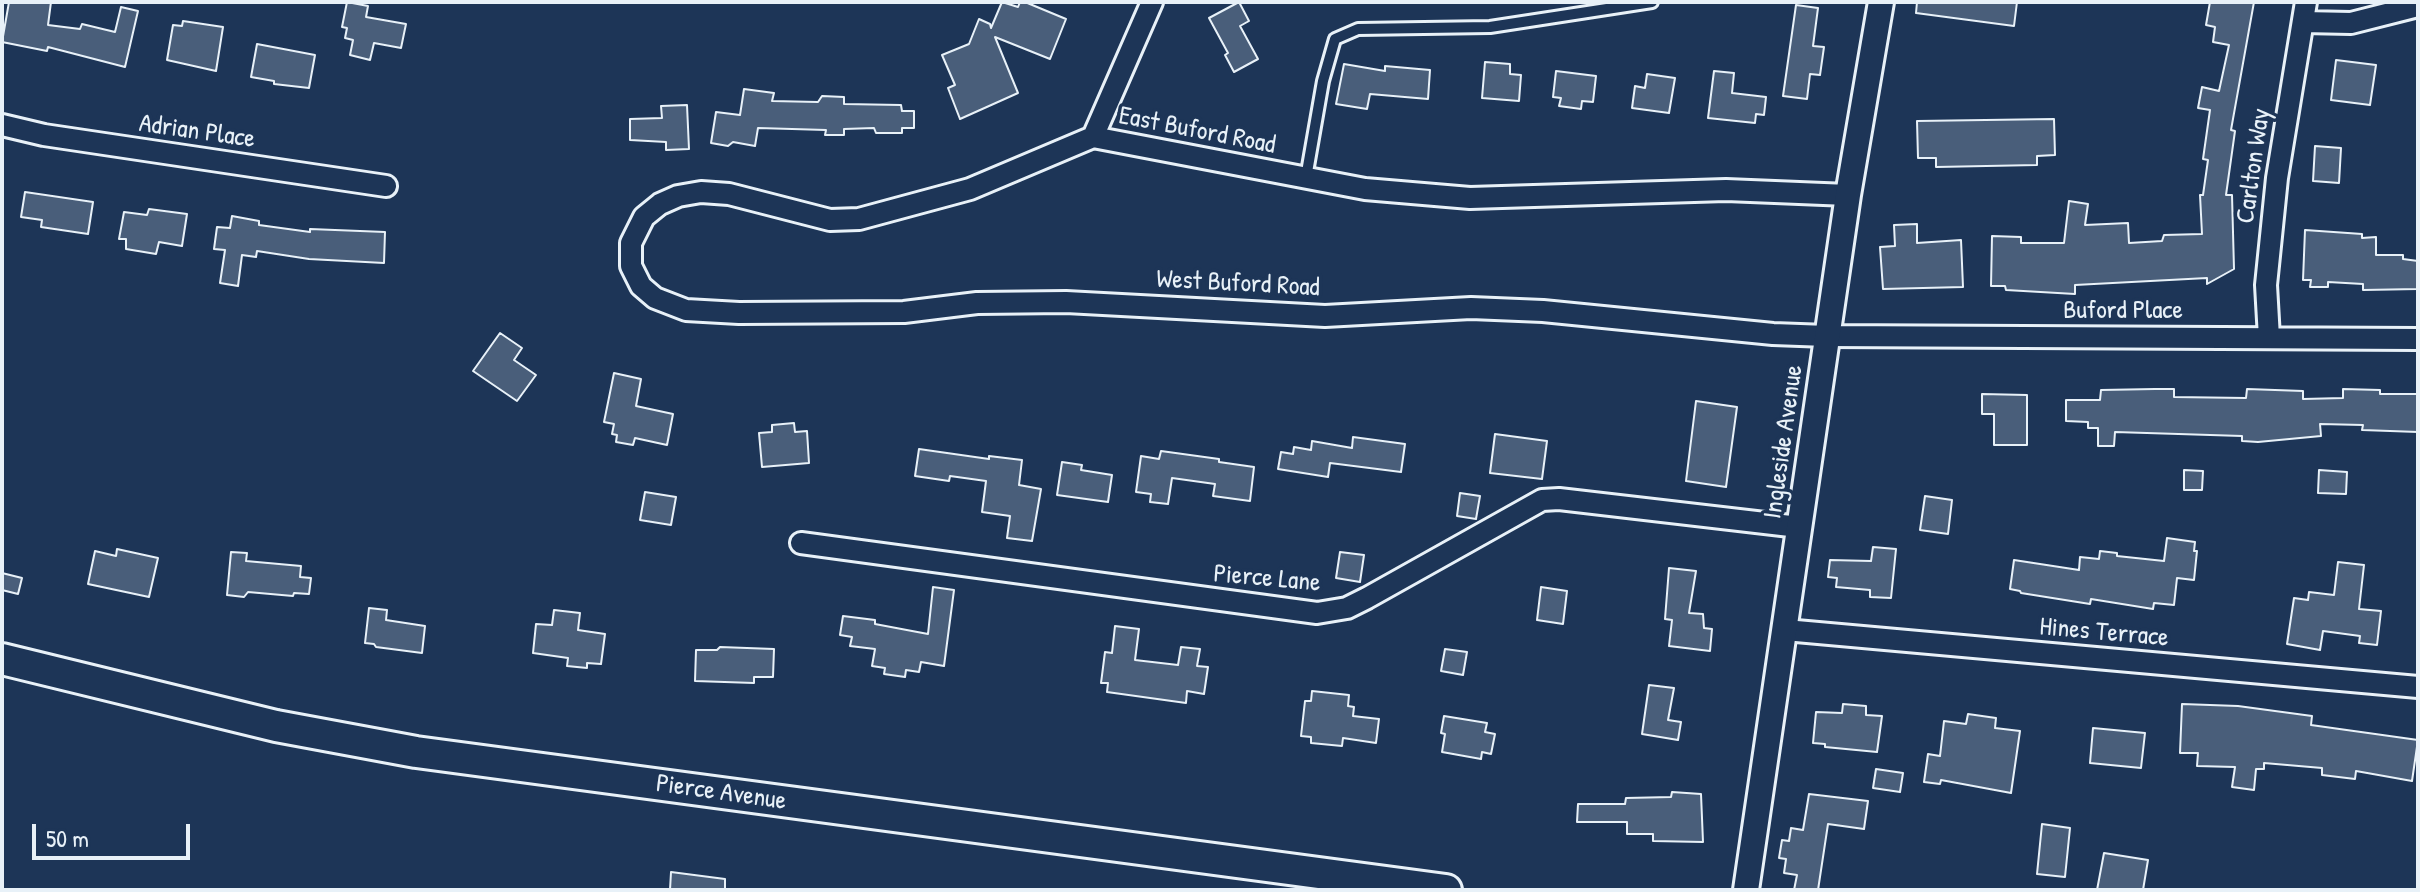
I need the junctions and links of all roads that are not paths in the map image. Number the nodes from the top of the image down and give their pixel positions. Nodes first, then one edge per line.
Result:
1 (1152, 2) edge
2 (1652, 2) edge
3 (1881, 2) edge
4 (2418, 6) edge
5 (2304, 12) edge
6 (2, 125) edge
7 (1093, 137) junction
8 (1306, 178) junction
9 (386, 186) dead end
10 (1848, 195) junction
11 (649, 293) joint
12 (1827, 336) junction
13 (2269, 338) junction
14 (2418, 339) edge
15 (1799, 527) junction
16 (801, 543) dead end
17 (1785, 630) junction
18 (2, 659) edge
19 (2418, 687) edge
20 (1446, 890) edge
21 (1746, 890) edge

1 - 7 street
2 - 8 lane
3 - 10 street, Ingleside Avenue
4 - 5 street
5 - 13 street, Carlton Way
6 - 9 street, Adrian Place
7 - 8 street, East Buford Road
7 - 11 street, East Buford Road
8 - 10 street, East Buford Road
10 - 12 street, Ingleside Avenue
11 - 12 street, West Buford Road
12 - 13 street, Buford Place
12 - 15 street, Ingleside Avenue
13 - 14 street, Buford Place
15 - 16 street, Pierce Lane
15 - 17 street, Ingleside Avenue
17 - 19 street, Hines Terrace
17 - 21 street, Ingleside Avenue
18 - 20 main road, Pierce Avenue

